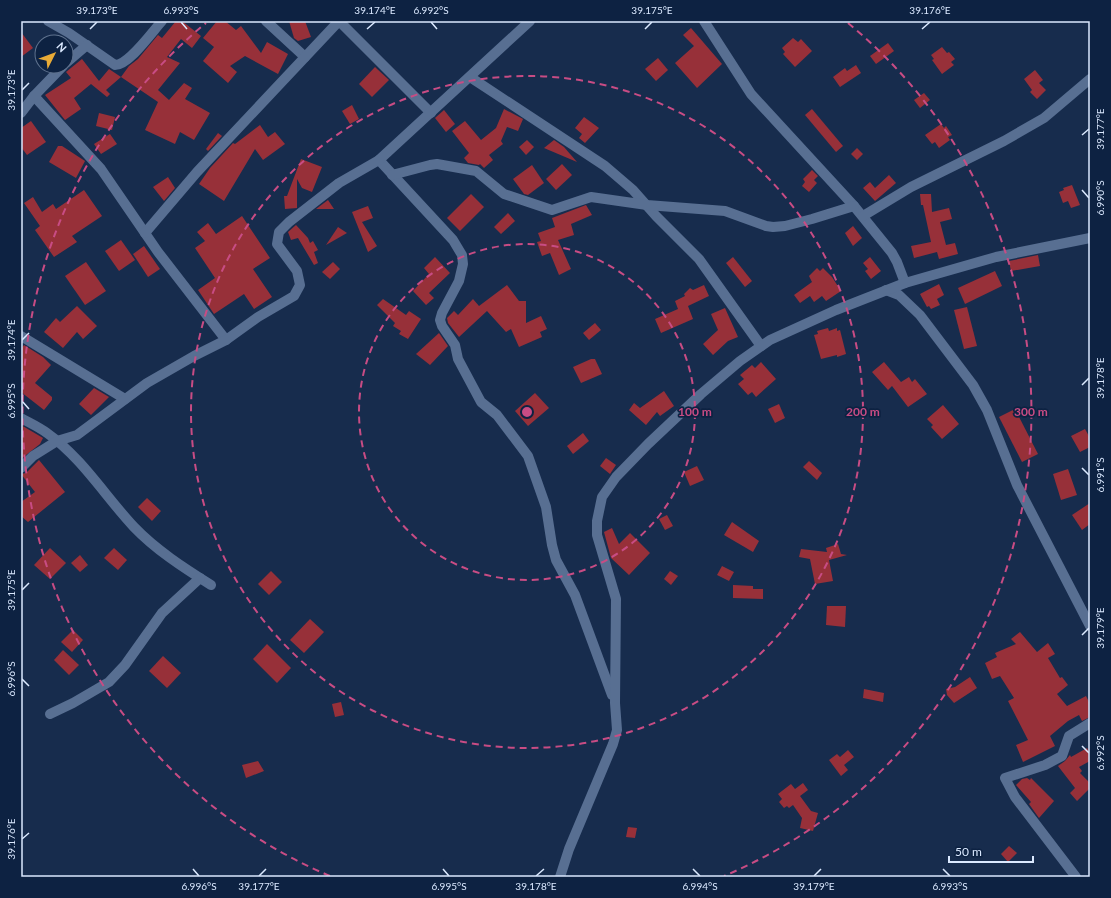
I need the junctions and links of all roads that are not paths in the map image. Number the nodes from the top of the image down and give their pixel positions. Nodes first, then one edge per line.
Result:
1 (48, 21) edge
2 (162, 21) edge
3 (266, 21) edge
4 (339, 21) edge
5 (530, 21) edge
6 (704, 21) edge
7 (87, 45) junction
8 (74, 56) edge
9 (305, 57) junction
10 (55, 74) edge
11 (470, 77) junction
12 (1090, 80) edge
13 (34, 96) junction
14 (21, 113) edge
15 (431, 113) junction
16 (379, 160) junction
17 (392, 175) junction
18 (647, 205) junction
19 (854, 206) junction
20 (863, 216) junction
21 (145, 233) junction
22 (1090, 238) edge
23 (906, 283) junction
24 (886, 290) junction
25 (21, 336) edge
26 (226, 340) junction
27 (761, 346) junction
28 (125, 399) junction
29 (21, 418) edge
30 (57, 441) junction
31 (21, 468) edge
32 (200, 578) junction
33 (211, 585) dead end
34 (1090, 605) edge
35 (1081, 611) junction
36 (1090, 626) edge
37 (615, 703) junction
38 (50, 714) dead end
39 (1090, 723) edge
40 (560, 877) edge
41 (1076, 877) edge

1 - 7 street
2 - 7 street
3 - 9 street
4 - 9 street
4 - 15 street
5 - 11 street
6 - 19 street
7 - 8 street
9 - 21 street
10 - 13 street
11 - 15 street
11 - 18 street
12 - 20 street
13 - 14 street
13 - 21 street
15 - 16 street
16 - 17 street
16 - 26 street
17 - 18 street
17 - 37 street
18 - 19 street
18 - 27 street
19 - 20 street
20 - 23 street
21 - 26 street
22 - 23 street
23 - 24 street
24 - 27 street
24 - 35 street
25 - 28 street
26 - 28 street
27 - 37 street
28 - 30 street
29 - 30 street
30 - 31 street
30 - 32 street
32 - 33 street
32 - 38 street
34 - 35 street
35 - 36 street
37 - 40 street
39 - 41 street

